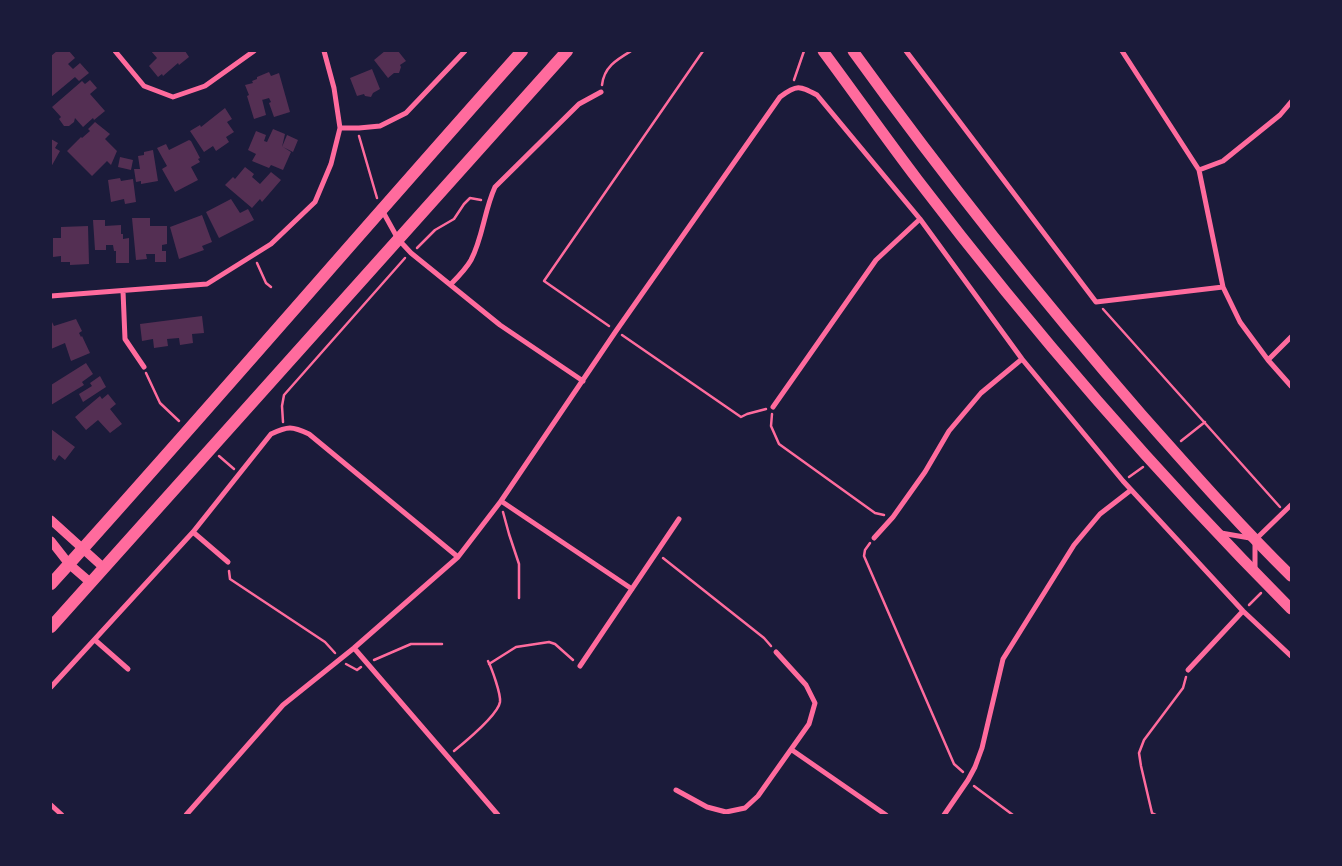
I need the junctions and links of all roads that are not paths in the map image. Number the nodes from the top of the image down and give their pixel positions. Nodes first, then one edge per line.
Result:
1 (115, 51) edge
2 (254, 51) edge
3 (324, 51) edge
4 (465, 51) edge
5 (522, 51) edge
6 (567, 51) edge
7 (823, 51) edge
8 (853, 51) edge
9 (906, 51) edge
10 (1122, 51) edge
11 (601, 92) road end
12 (1291, 102) edge
13 (340, 128) junction
14 (1199, 170) junction
15 (381, 209) junction
16 (920, 219) junction
17 (398, 239) junction
18 (451, 284) junction
19 (1223, 287) junction
20 (123, 291) junction
21 (51, 296) edge
22 (1291, 337) edge
23 (1022, 359) junction
24 (1268, 360) junction
25 (144, 367) dead end
26 (583, 381) junction
27 (1291, 386) edge
28 (772, 407) road end
29 (1131, 490) junction
30 (501, 501) junction
31 (1291, 505) edge
32 (679, 518) dead end
33 (51, 520) edge
34 (193, 532) junction
35 (1216, 532) junction
36 (874, 538) road end
37 (1256, 539) junction
38 (51, 541) edge
39 (83, 548) junction
40 (458, 557) junction
41 (228, 562) road end
42 (69, 564) junction
43 (104, 568) junction
44 (1255, 574) junction
45 (1291, 576) edge
46 (91, 583) junction
47 (51, 584) edge
48 (632, 589) junction
49 (1291, 609) edge
50 (1243, 611) junction
51 (51, 627) edge
52 (95, 640) junction
53 (354, 648) junction
54 (776, 652) road end
55 (1291, 656) edge
56 (580, 666) road end
57 (128, 669) dead end
58 (1188, 670) road end
59 (51, 688) edge
60 (792, 750) junction
61 (676, 790) dead end
62 (51, 805) edge
63 (62, 815) edge
64 (186, 815) edge
65 (498, 815) edge
66 (886, 815) edge
67 (944, 815) edge

1 - 2 street
3 - 13 street
4 - 13 street
5 - 15 highway
6 - 17 highway
7 - 35 main road
8 - 37 main road
9 - 19 street
10 - 14 street
11 - 18 street
12 - 14 street
13 - 20 street
14 - 19 street
15 - 17 street
15 - 39 highway
16 - 23 street
16 - 26 street
16 - 28 street
17 - 18 street
17 - 43 highway
18 - 26 street
19 - 24 street
20 - 21 street
20 - 25 street
22 - 24 street
23 - 29 street
23 - 36 street
24 - 27 street
26 - 30 street
29 - 50 street
29 - 67 street
30 - 40 street
30 - 48 street
31 - 37 street
32 - 48 street
33 - 39 street
34 - 40 street
34 - 41 street
34 - 52 street
35 - 37 street
35 - 44 main road
37 - 44 street
37 - 45 main road
38 - 42 street
39 - 42 highway
39 - 43 street
40 - 53 street
42 - 46 street
42 - 47 highway
43 - 46 highway
44 - 49 main road
46 - 51 highway
48 - 56 street
50 - 55 street
50 - 58 street
52 - 57 street
52 - 59 street
53 - 64 street
53 - 65 street
54 - 60 street
60 - 61 street
60 - 66 street
62 - 63 street

